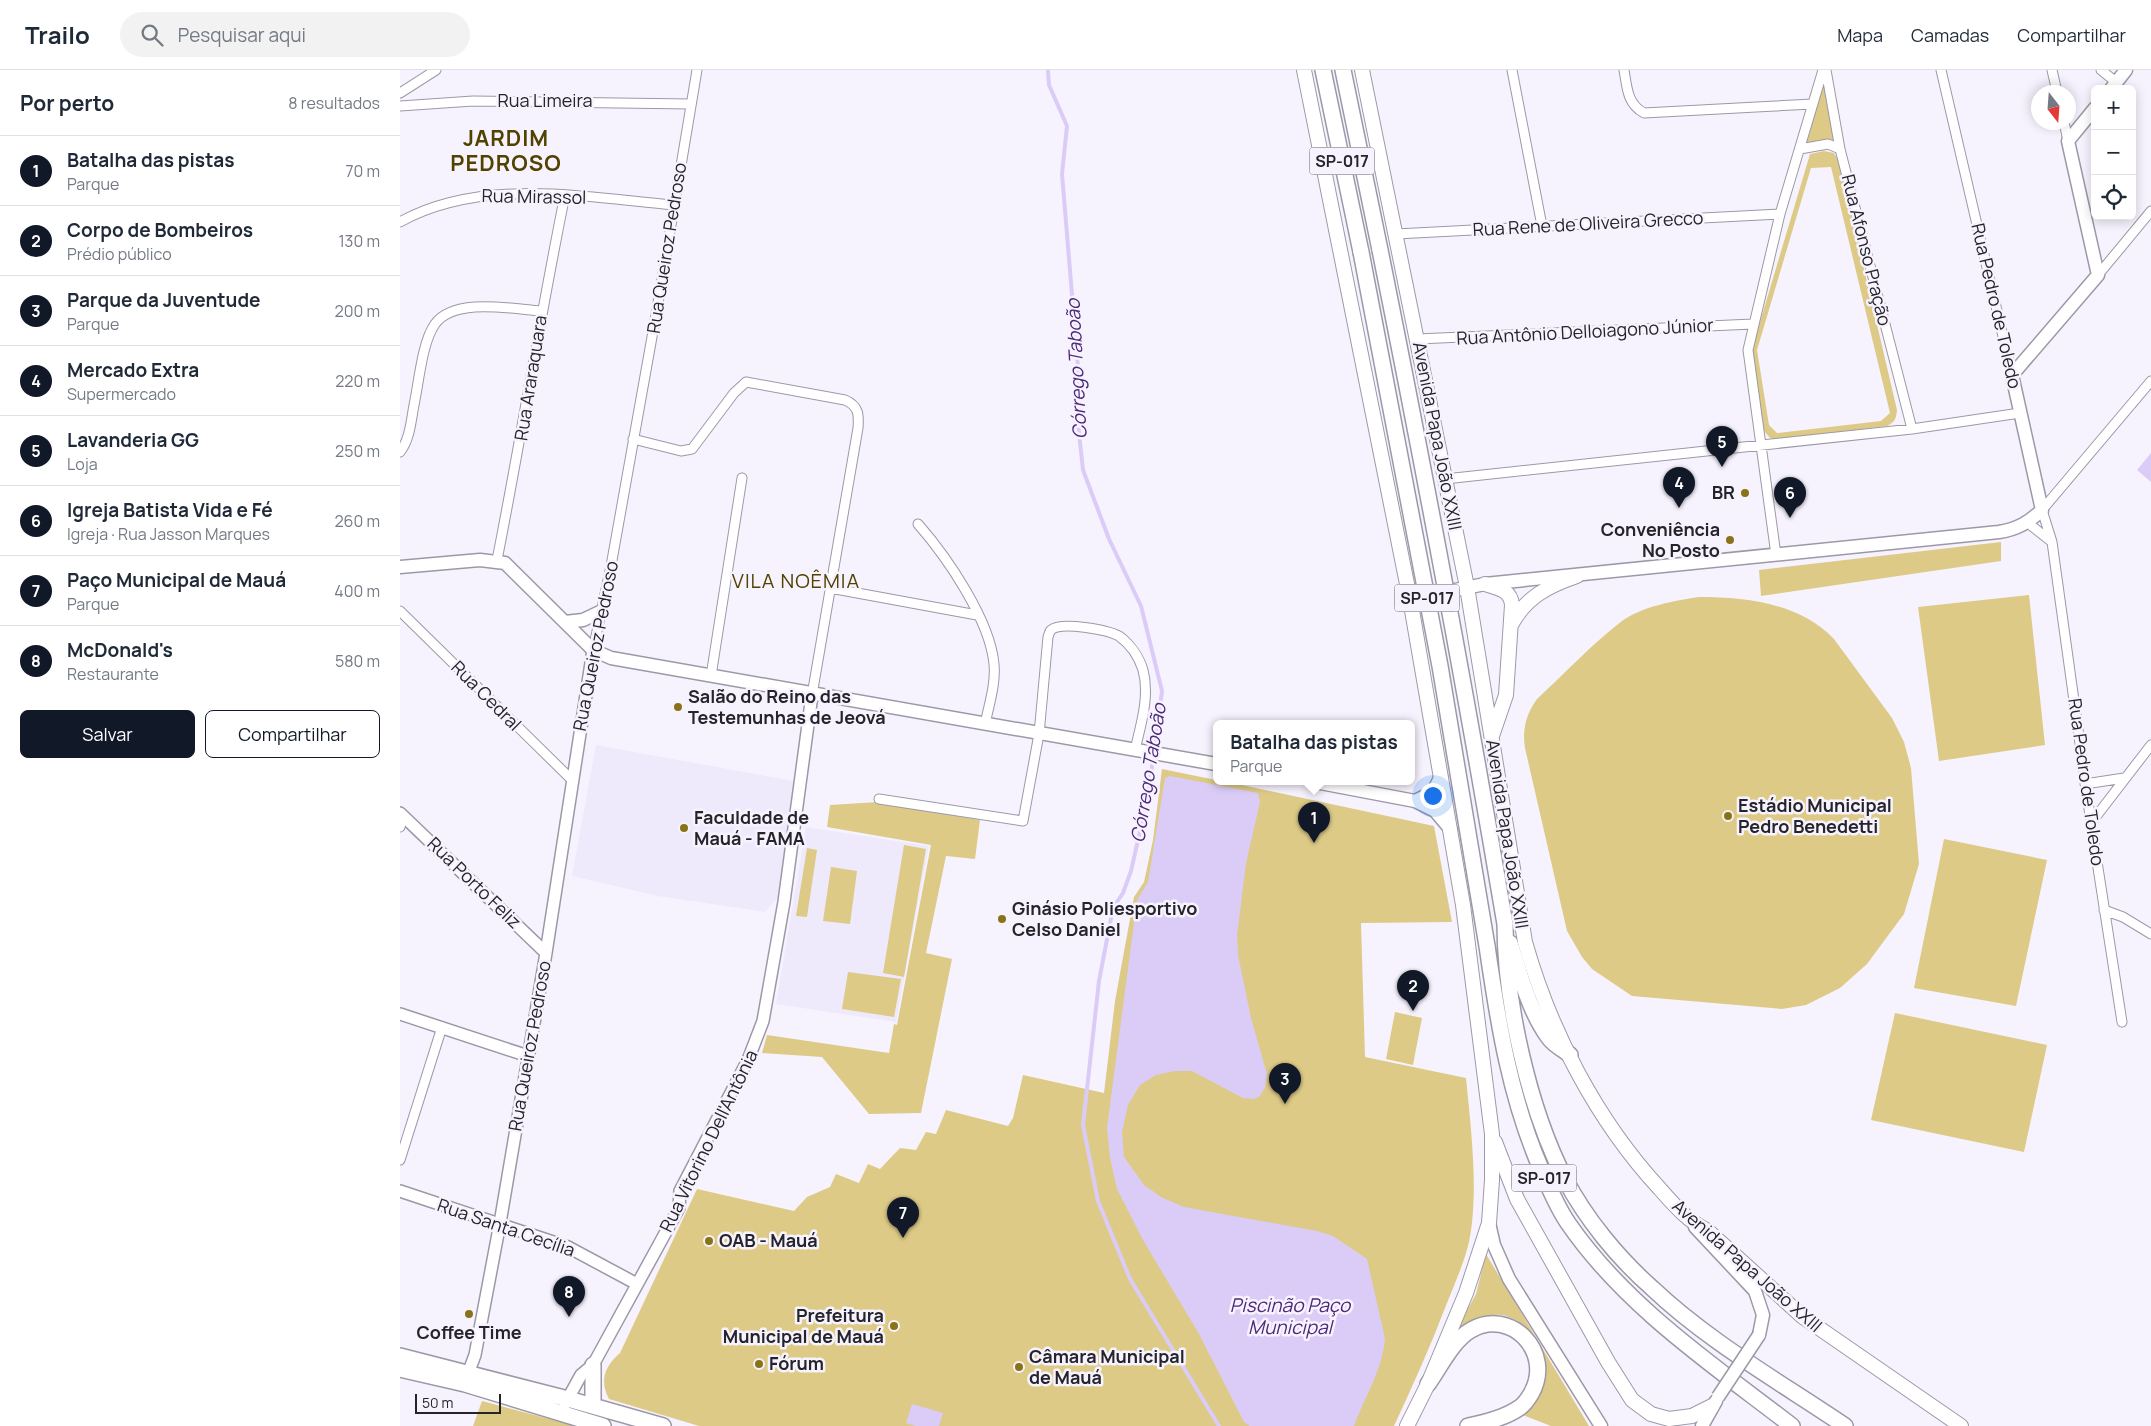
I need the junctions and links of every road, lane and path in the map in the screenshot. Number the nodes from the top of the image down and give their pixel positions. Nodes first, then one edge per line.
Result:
1 (436, 70) edge
2 (697, 70) edge
3 (1304, 70) edge
4 (1323, 70) edge
5 (1343, 70) edge
6 (1362, 70) edge
7 (1512, 70) edge
8 (1624, 70) edge
9 (1824, 70) edge
10 (1941, 70) edge
11 (2052, 70) edge
12 (2101, 70) edge
13 (2126, 70) edge
14 (2055, 85) edge
15 (2112, 85) edge
16 (2114, 85) edge
17 (400, 93) edge
18 (691, 104) junction
19 (1813, 104) junction
20 (400, 106) edge
21 (2091, 113) edge
22 (2066, 130) edge
23 (2068, 141) junction
24 (1800, 149) junction
25 (1840, 149) junction
26 (565, 195) junction
27 (673, 205) junction
28 (2151, 211) edge
29 (1780, 214) junction
30 (400, 222) edge
31 (1542, 226) junction
32 (1396, 234) junction
33 (2098, 275) junction
34 (541, 311) junction
35 (1753, 324) junction
36 (1417, 340) junction
37 (2012, 375) junction
38 (2151, 381) edge
39 (2020, 413) junction
40 (1912, 429) junction
41 (632, 439) junction
42 (1760, 446) junction
43 (400, 452) edge
44 (742, 478) dead end
45 (1446, 479) junction
46 (2042, 510) junction
47 (2028, 523) junction
48 (918, 524) dead end
49 (2052, 542) junction
50 (1776, 555) junction
51 (497, 560) junction
52 (400, 567) edge
53 (1576, 576) junction
54 (1485, 584) junction
55 (1468, 587) junction
56 (830, 588) junction
57 (1410, 599) junction
58 (400, 611) edge
59 (602, 611) junction
60 (977, 615) junction
61 (565, 622) junction
62 (1510, 628) junction
63 (593, 650) junction
64 (712, 676) junction
65 (812, 695) junction
66 (985, 724) junction
67 (1039, 734) junction
68 (1492, 736) junction
69 (2151, 745) edge
70 (1141, 751) junction
71 (1213, 763) edge
72 (1441, 776) junction
73 (2124, 778) junction
74 (572, 780) junction
75 (2085, 784) junction
76 (1331, 785) edge
77 (880, 799) dead end
78 (1415, 801) junction
79 (401, 819) edge
80 (2091, 823) junction
81 (1451, 830) junction
82 (2104, 910) junction
83 (2151, 920) edge
84 (1505, 924) junction
85 (2147, 931) edge
86 (546, 953) junction
87 (400, 1014) edge
88 (2122, 1022) dead end
89 (442, 1027) junction
90 (1570, 1055) junction
91 (528, 1056) junction
92 (1492, 1134) junction
93 (400, 1160) edge
94 (400, 1191) edge
95 (1489, 1222) junction
96 (1691, 1222) junction
97 (500, 1224) junction
98 (637, 1284) junction
99 (400, 1356) edge
100 (592, 1365) junction
101 (400, 1369) edge
102 (466, 1378) junction
103 (1428, 1384) junction
104 (568, 1399) junction
105 (1715, 1402) junction
106 (594, 1406) junction
107 (560, 1413) junction
108 (1472, 1425) edge
109 (603, 1426) edge
110 (663, 1426) edge
111 (1407, 1426) edge
112 (1493, 1426) edge
113 (1601, 1426) edge
114 (1702, 1426) edge
115 (1792, 1426) edge
116 (1846, 1426) edge
117 (1961, 1426) edge

1 - 17 street
2 - 18 street, Rua Queiroz Pedroso
3 - 57 main road
4 - 115 highway, SP-017, bridge
5 - 84 highway, Avenida Papa João XXIII / SP-017, bridge
6 - 32 main road, Avenida Papa João XXIII
7 - 31 street
8 - 19 street
9 - 19 street
9 - 25 street, Rua Afonso Pração
10 - 37 street, Rua Pedro de Toledo
11 - 14 street
12 - 15 street
13 - 16 main road
18 - 20 street, Rua Limeira
18 - 27 street, Rua Queiroz Pedroso
19 - 24 street
21 - 23 main road
22 - 23 street
23 - 33 main road
24 - 25 street
24 - 29 street
25 - 40 street, Rua Afonso Pração
26 - 27 street, Rua Mirassol
26 - 30 street, Rua Mirassol
26 - 34 street, Rua Araraquara
27 - 41 street, Rua Queiroz Pedroso
28 - 33 street
29 - 31 street, Rua Rene de Oliveira Grecco
29 - 35 street
31 - 32 street, Rua Rene de Oliveira Grecco
32 - 36 main road, Avenida Papa João XXIII
33 - 37 main road
34 - 43 street
34 - 51 street, Rua Araraquara
35 - 36 street, Rua Antônio Delloiagono Júnior
35 - 42 street
36 - 45 main road, Avenida Papa João XXIII
37 - 39 main road, Rua Pedro de Toledo
38 - 46 street
39 - 40 street
39 - 46 main road, Rua Pedro de Toledo
40 - 42 street
41 - 56 street
41 - 59 street, Rua Queiroz Pedroso
42 - 45 street
42 - 50 street
44 - 64 street
45 - 55 main road, Avenida Papa João XXIII
46 - 47 main road
46 - 49 street, Rua Pedro de Toledo
47 - 49 street
47 - 50 main road
48 - 60 street
49 - 75 street, Rua Pedro de Toledo
50 - 53 main road
51 - 52 main road
51 - 61 main road
53 - 54 main road
53 - 62 main road
54 - 55 main road
54 - 62 main road
55 - 57 main road
55 - 68 main road, Avenida Papa João XXIII
56 - 60 street
56 - 65 street
57 - 72 main road
58 - 74 street, Rua Cedral
59 - 61 main road
59 - 63 street, Rua Queiroz Pedroso
60 - 66 street
61 - 63 main road
62 - 68 main road
63 - 64 main road
63 - 74 street, Rua Queiroz Pedroso
64 - 65 main road
65 - 66 main road
65 - 98 street, Rua Vitorino Dell'Antônia
66 - 67 main road
67 - 70 main road
67 - 70 street
67 - 77 street
68 - 90 main road, Avenida Papa João XXIII
69 - 73 street
70 - 71 main road
72 - 78 main road
72 - 81 main road
73 - 75 street
73 - 80 street
74 - 86 street, Rua Queiroz Pedroso
75 - 80 street, Rua Pedro de Toledo
76 - 78 main road
78 - 81 main road
79 - 86 street, Rua Porto Feliz
80 - 82 street, Rua Pedro de Toledo
81 - 92 main road
82 - 85 street
82 - 88 street, Rua Pedro de Toledo
83 - 85 street
84 - 90 highway
84 - 116 highway, Avenida Papa João XXIII / SP-017
86 - 91 street, Rua Queiroz Pedroso
87 - 89 street
89 - 91 street
89 - 93 street
90 - 96 main road, Avenida Papa João XXIII
91 - 97 street, Rua Queiroz Pedroso
92 - 95 main road
92 - 105 main road
94 - 97 street, Rua Santa Cecília
95 - 103 main road
95 - 113 main road
96 - 105 main road, bridge
96 - 117 main road, Avenida Papa João XXIII
97 - 98 street, Rua Santa Cecília
97 - 102 street, Rua Queiroz Pedroso
98 - 100 street, Rua Vitorino Dell'Antônia
99 - 102 highway
100 - 104 street, Rua Vitorino Dell'Antônia
100 - 106 highway
101 - 102 highway
102 - 104 highway
102 - 107 highway
103 - 108 highway
103 - 111 main road
104 - 106 highway
104 - 107 street, Rua Vitorino Dell'Antônia
105 - 114 main road
106 - 110 highway
107 - 109 highway
108 - 112 highway

